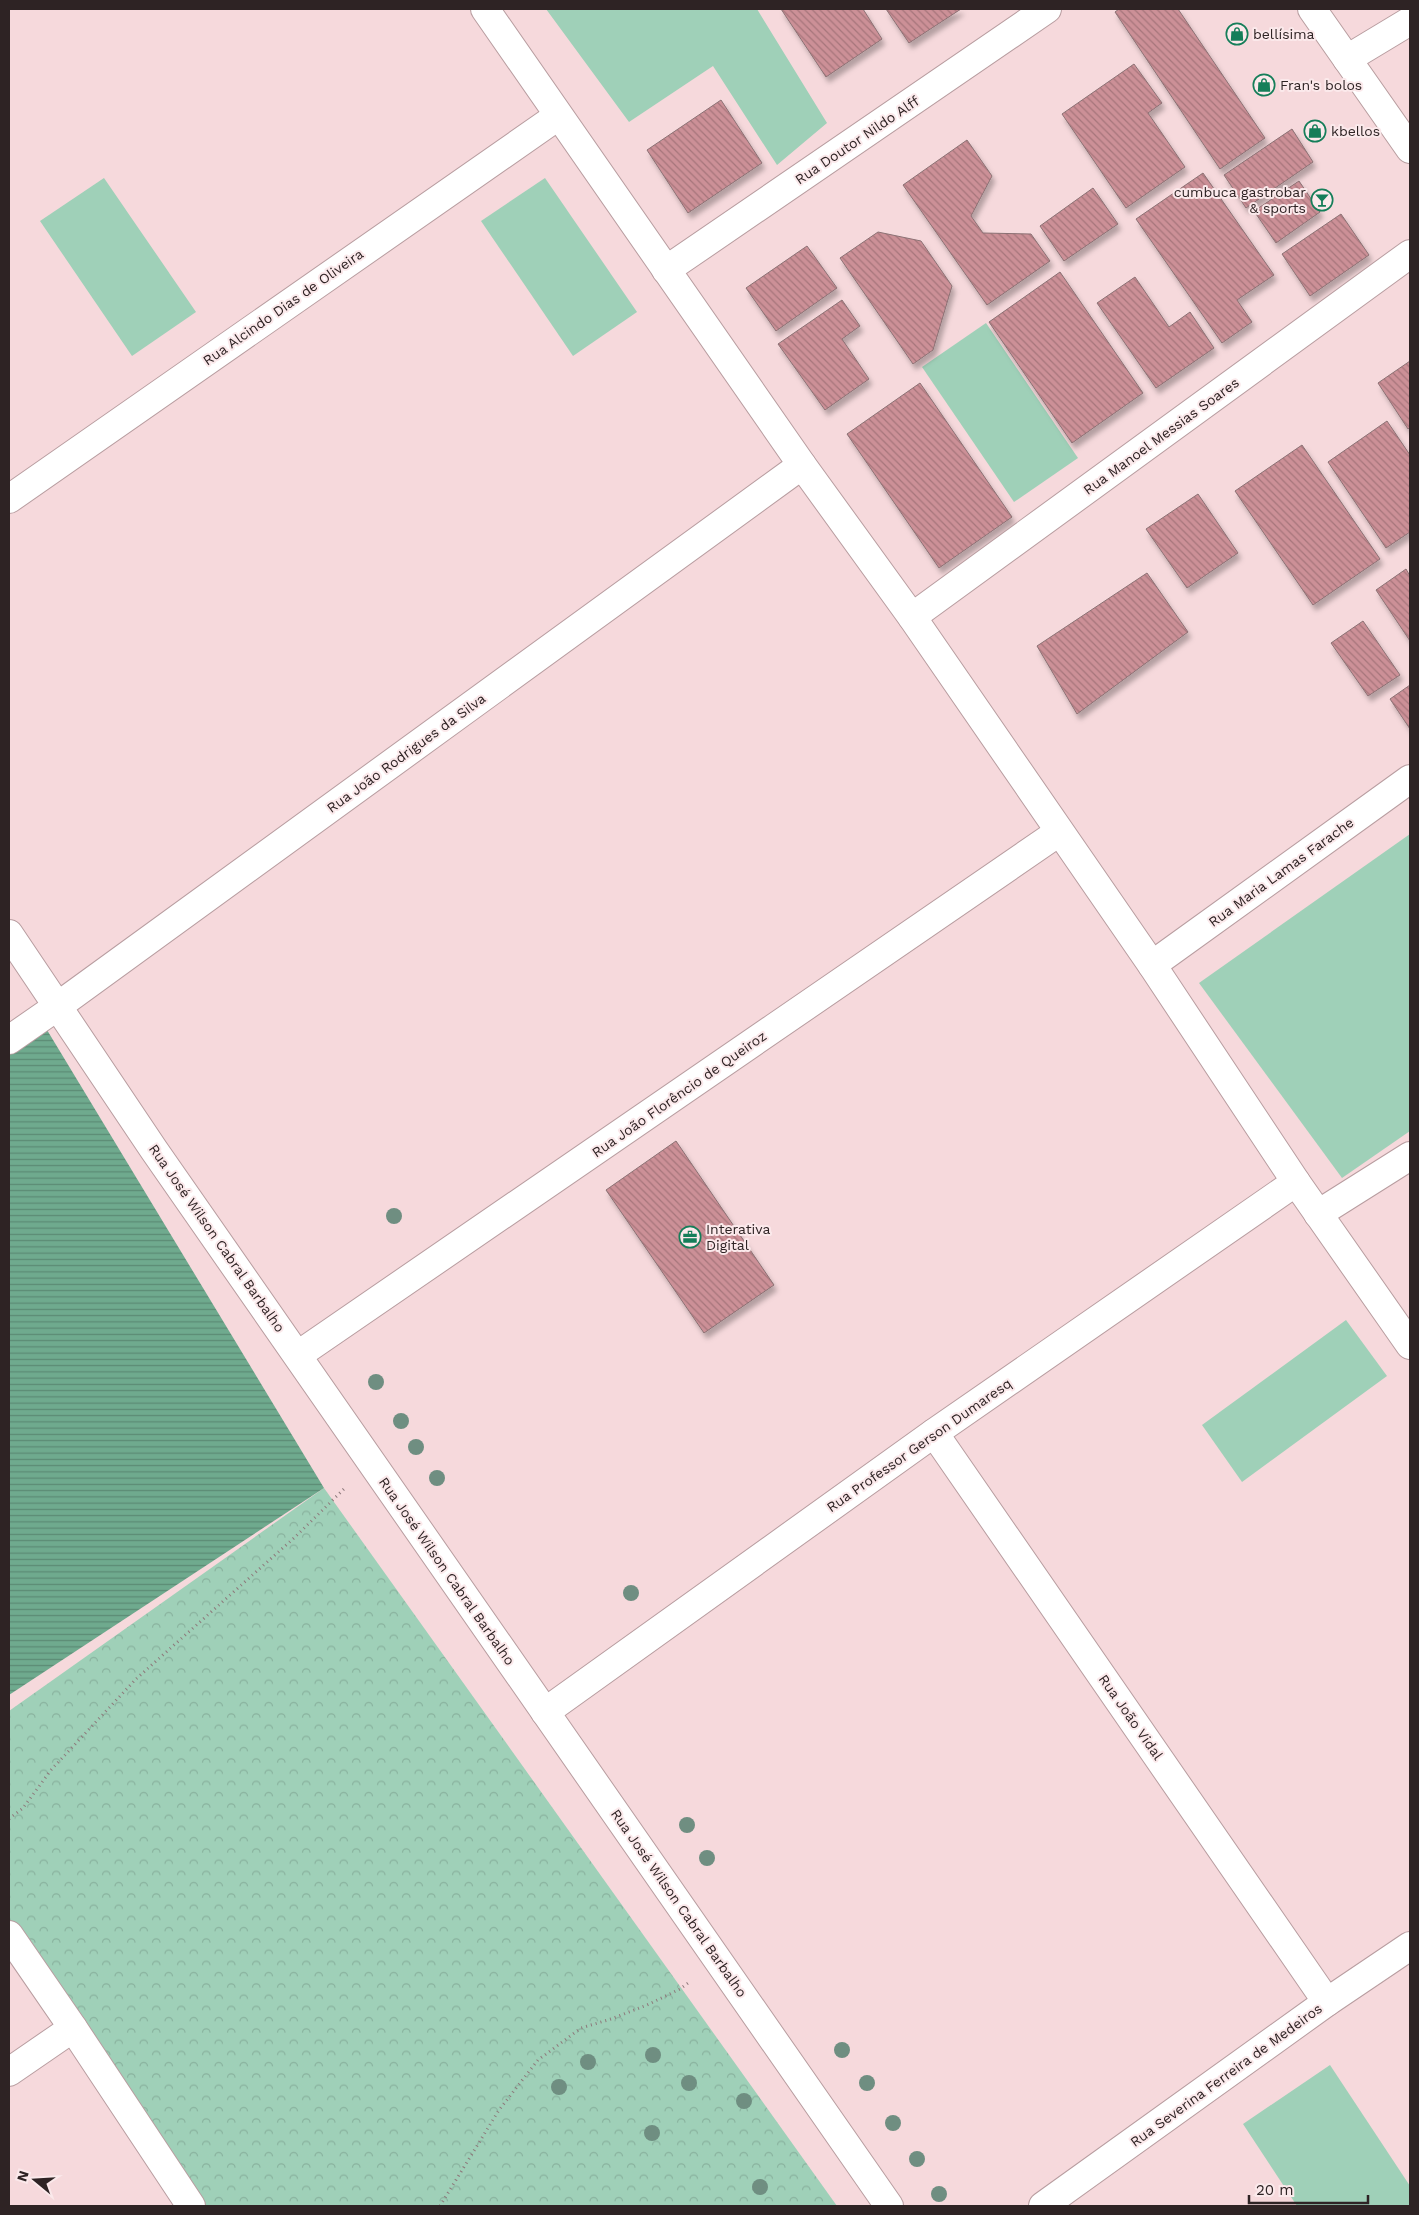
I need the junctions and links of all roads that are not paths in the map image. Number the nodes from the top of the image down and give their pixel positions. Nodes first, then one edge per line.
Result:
1 (485, 9) edge
2 (1047, 9) edge
3 (1312, 9) edge
4 (1410, 21) edge
5 (1347, 59) junction
6 (558, 116) junction
7 (1410, 149) edge
8 (1410, 254) edge
9 (666, 270) junction
10 (802, 466) junction
11 (9, 499) edge
12 (912, 617) junction
13 (1410, 779) edge
14 (1059, 832) junction
15 (9, 934) edge
16 (1152, 966) junction
17 (58, 1006) junction
18 (9, 1040) edge
19 (1410, 1156) edge
20 (1296, 1182) junction
21 (1318, 1214) junction
22 (1410, 1345) edge
23 (298, 1355) junction
24 (934, 1433) junction
25 (545, 1712) junction
26 (9, 1935) edge
27 (1410, 1946) edge
28 (1327, 2002) junction
29 (74, 2028) junction
30 (9, 2072) edge
31 (191, 2206) edge
32 (889, 2206) edge
33 (1043, 2206) edge

1 - 6 street
2 - 9 street, Rua Doutor Nildo Alff
3 - 5 street
4 - 5 street
5 - 7 street
6 - 9 street
6 - 11 street, Rua Alcindo Dias de Oliveira
8 - 12 street, Rua Manoel Messias Soares
9 - 10 street
10 - 12 street
10 - 17 street, Rua João Rodrigues da Silva
12 - 14 street
13 - 16 street, Rua Maria Lamas Farache
14 - 16 street
14 - 23 street, Rua João Florêncio de Queiroz
15 - 17 street, Rua José Wilson Cabral Barbalho
16 - 20 street
17 - 18 street, Rua João Rodrigues da Silva
17 - 23 street, Rua José Wilson Cabral Barbalho
19 - 21 street
20 - 21 street
20 - 24 street, Rua Professor Gerson Dumaresq
21 - 22 street
23 - 25 street, Rua José Wilson Cabral Barbalho
24 - 25 street, Rua Professor Gerson Dumaresq
24 - 28 street, Rua João Vidal
25 - 32 street, Rua José Wilson Cabral Barbalho
26 - 29 street
27 - 28 street, Rua Severina Ferreira de Medeiros
28 - 33 street, Rua Severina Ferreira de Medeiros
29 - 30 street
29 - 31 street

